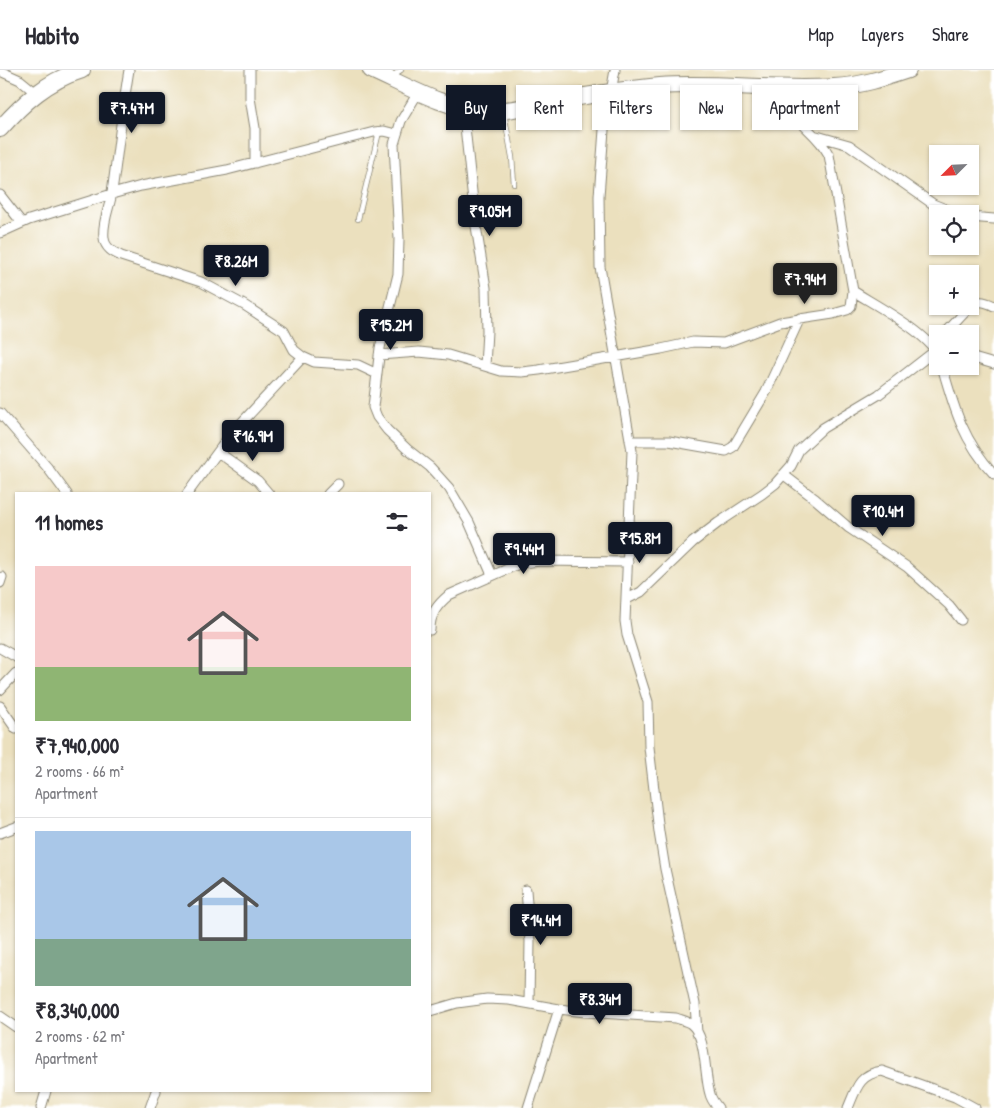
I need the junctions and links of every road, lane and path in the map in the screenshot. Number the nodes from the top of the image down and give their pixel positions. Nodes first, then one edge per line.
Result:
1 (82, 70) edge
2 (129, 70) edge
3 (250, 70) edge
4 (371, 70) edge
5 (615, 70) edge
6 (908, 70) edge
7 (0, 71) edge
8 (395, 74) edge
9 (880, 75) edge
10 (610, 85) edge
11 (845, 85) edge
12 (670, 86) edge
13 (752, 88) edge
14 (419, 91) junction
15 (36, 93) junction
16 (592, 95) edge
17 (446, 101) edge
18 (506, 111) edge
19 (506, 123) edge
20 (0, 129) edge
21 (465, 130) edge
22 (604, 130) edge
23 (810, 130) edge
24 (379, 132) junction
25 (396, 134) junction
26 (817, 136) junction
27 (254, 163) junction
28 (514, 184) dead end
29 (112, 194) junction
30 (0, 195) edge
31 (936, 205) edge
32 (979, 217) edge
33 (358, 219) dead end
34 (994, 219) edge
35 (22, 223) junction
36 (0, 233) edge
37 (852, 291) junction
38 (994, 306) edge
39 (800, 318) junction
40 (955, 325) edge
41 (929, 342) edge
42 (929, 352) edge
43 (379, 355) junction
44 (616, 356) junction
45 (303, 357) junction
46 (979, 360) edge
47 (994, 364) edge
48 (485, 366) junction
49 (376, 374) junction
50 (944, 375) edge
51 (0, 413) edge
52 (630, 441) junction
53 (218, 452) junction
54 (994, 474) edge
55 (784, 475) junction
56 (338, 484) dead end
57 (65, 492) edge
58 (188, 492) edge
59 (267, 492) edge
60 (330, 492) edge
61 (628, 562) junction
62 (492, 575) junction
63 (626, 599) junction
64 (431, 617) edge
65 (961, 620) dead end
66 (0, 648) edge
67 (15, 657) edge
68 (15, 674) edge
69 (0, 690) edge
70 (0, 706) edge
71 (15, 728) edge
72 (15, 827) edge
73 (0, 833) edge
74 (526, 890) dead end
75 (529, 1002) junction
76 (559, 1009) junction
77 (431, 1011) edge
78 (0, 1016) edge
79 (15, 1026) edge
80 (697, 1032) junction
81 (46, 1092) edge
82 (156, 1092) edge
83 (41, 1108) edge
84 (150, 1108) edge
85 (528, 1108) edge
86 (718, 1108) edge
87 (848, 1108) edge
88 (975, 1108) edge

1 - 15 highway
2 - 29 street
3 - 27 street
4 - 8 highway
5 - 10 street
6 - 9 highway
7 - 15 street
8 - 14 highway
9 - 11 highway
12 - 13 highway
14 - 17 highway
14 - 25 street
15 - 20 highway
16 - 18 highway
19 - 28 lane
21 - 48 street
22 - 44 street
23 - 26 street
24 - 25 street
24 - 27 street
24 - 33 lane
25 - 43 street
26 - 31 street
26 - 37 street
27 - 29 street
29 - 35 street
29 - 45 street
30 - 35 street
32 - 34 street
35 - 36 street
37 - 39 street
37 - 41 street
38 - 40 street
39 - 44 street
39 - 52 street
42 - 55 street
43 - 48 street
43 - 49 street
44 - 48 street
44 - 52 street
45 - 49 street
45 - 53 street
46 - 47 street
49 - 62 street
50 - 54 street
51 - 57 street
52 - 61 street
53 - 58 street
53 - 59 street
55 - 63 street
55 - 65 street
56 - 60 street
61 - 62 street
61 - 63 street
62 - 64 street
63 - 80 street
66 - 67 street
68 - 69 street
70 - 71 street
72 - 73 street
74 - 75 street
75 - 76 street
75 - 77 street
76 - 80 street
76 - 85 street
78 - 79 street
80 - 86 street
81 - 83 street
82 - 84 street
87 - 88 street

